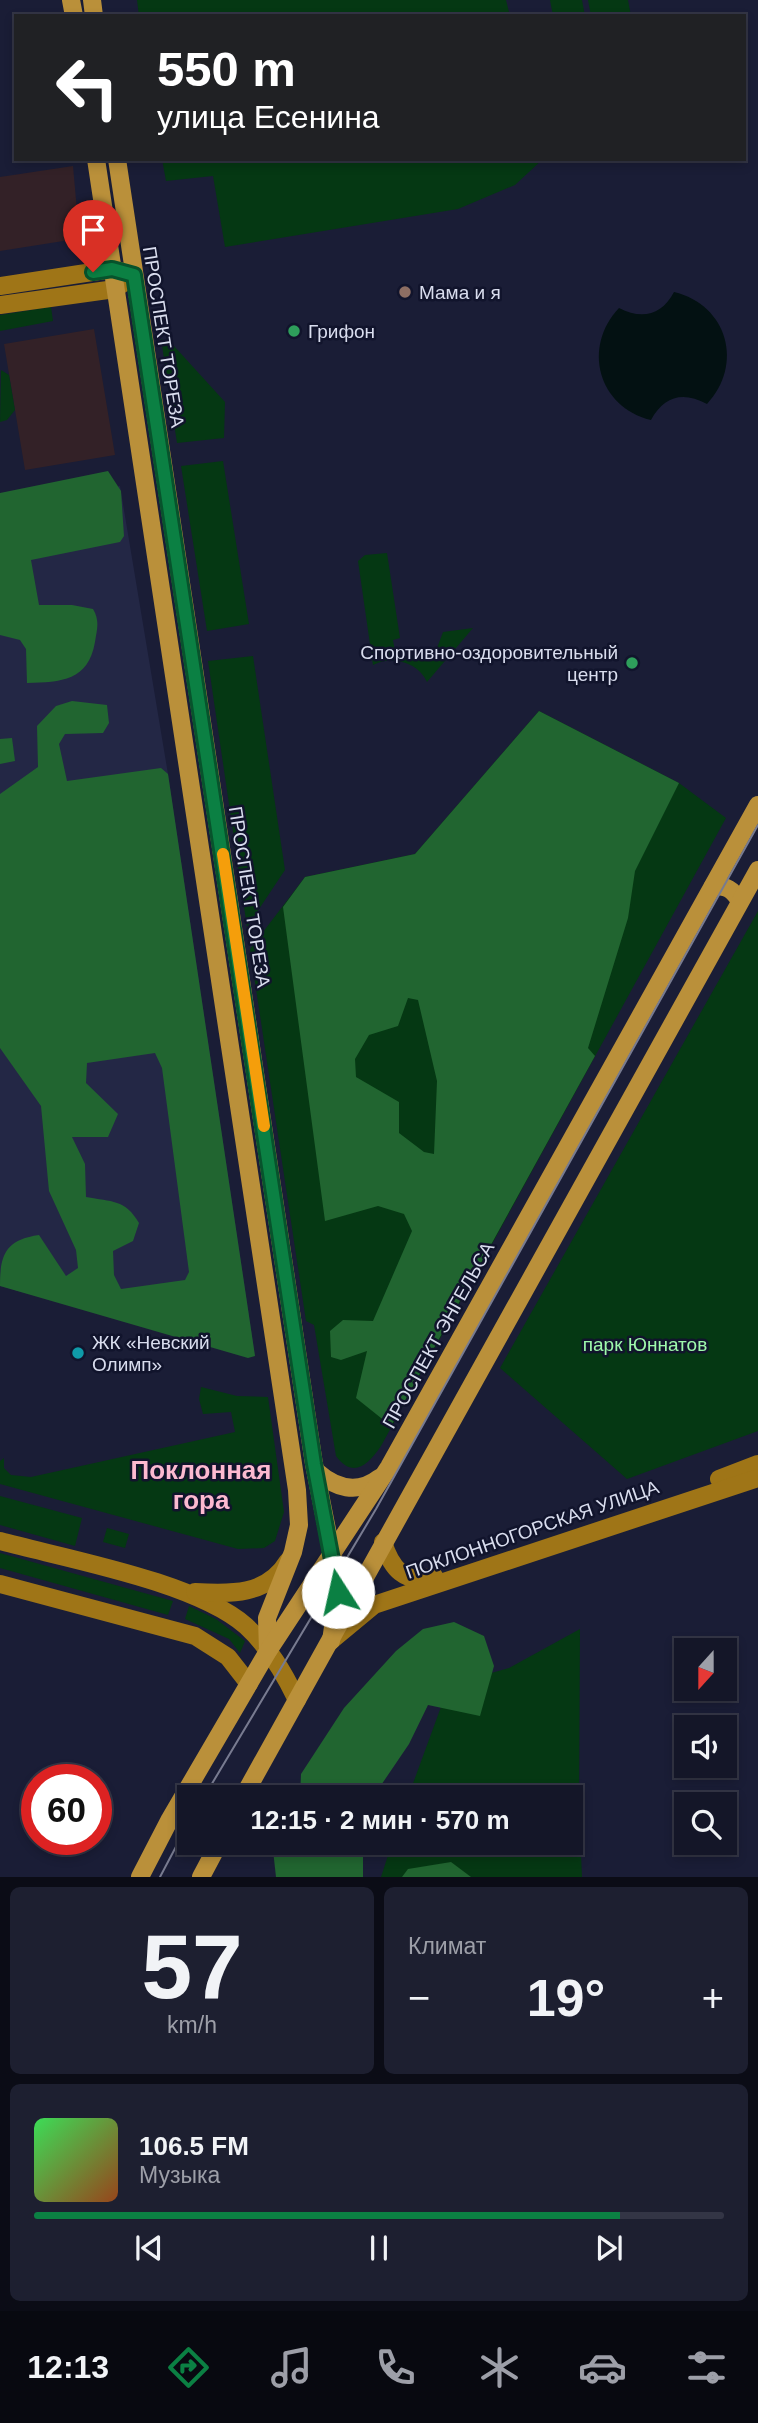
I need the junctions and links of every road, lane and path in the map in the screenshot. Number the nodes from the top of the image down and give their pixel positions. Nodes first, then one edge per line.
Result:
1 (96, 161) edge
2 (117, 161) edge
3 (112, 269) junction
4 (134, 275) junction
5 (0, 286) edge
6 (115, 289) junction
7 (0, 305) edge
8 (758, 805) edge
9 (758, 870) edge
10 (713, 886) junction
11 (740, 901) junction
12 (758, 1464) edge
13 (389, 1468) junction
14 (316, 1471) junction
15 (758, 1478) edge
16 (758, 1485) edge
17 (710, 1492) junction
18 (0, 1541) edge
19 (383, 1542) junction
20 (293, 1552) junction
21 (331, 1555) junction
22 (0, 1584) edge
23 (184, 1591) junction
24 (331, 1641) junction
25 (268, 1651) junction
26 (249, 1685) junction
27 (297, 1700) junction
28 (250, 1785) edge
29 (213, 1855) edge
30 (141, 1877) edge
31 (201, 1877) edge

1 - 3 main road, ПРОСПЕКТ ТОРЕЗА
2 - 4 main road, ПРОСПЕКТ ТОРЕЗА
3 - 4 main road
3 - 5 main road
3 - 6 main road, ПРОСПЕКТ ТОРЕЗА
4 - 6 main road
4 - 14 main road, ПРОСПЕКТ ТОРЕЗА
6 - 7 main road
6 - 20 main road, ПРОСПЕКТ ТОРЕЗА
8 - 10 main road, ПРОСПЕКТ ЭНГЕЛЬСА
9 - 11 main road
10 - 11 main road
10 - 13 main road, ПРОСПЕКТ ЭНГЕЛЬСА
11 - 19 main road
12 - 19 main road, ПОКЛОННОГОРСКАЯ УЛИЦА
13 - 14 main road
13 - 21 main road, ПРОСПЕКТ ЭНГЕЛЬСА
14 - 21 main road, ПРОСПЕКТ ТОРЕЗА
15 - 17 main road, ПОКЛОННОГОРСКАЯ УЛИЦА
16 - 17 main road
17 - 24 main road, ПОКЛОННОГОРСКАЯ УЛИЦА
18 - 23 main road
19 - 24 main road
20 - 23 main road
20 - 25 main road, ПРОСПЕКТ ТОРЕЗА
21 - 24 main road, ПРОСПЕКТ ТОРЕЗА
21 - 25 main road, ПРОСПЕКТ ЭНГЕЛЬСА
22 - 26 main road
23 - 25 main road
24 - 27 main road
25 - 26 main road, ПРОСПЕКТ ЭНГЕЛЬСА
25 - 27 main road
26 - 30 main road, ПРОСПЕКТ ЭНГЕЛЬСА
27 - 28 main road
29 - 31 main road

